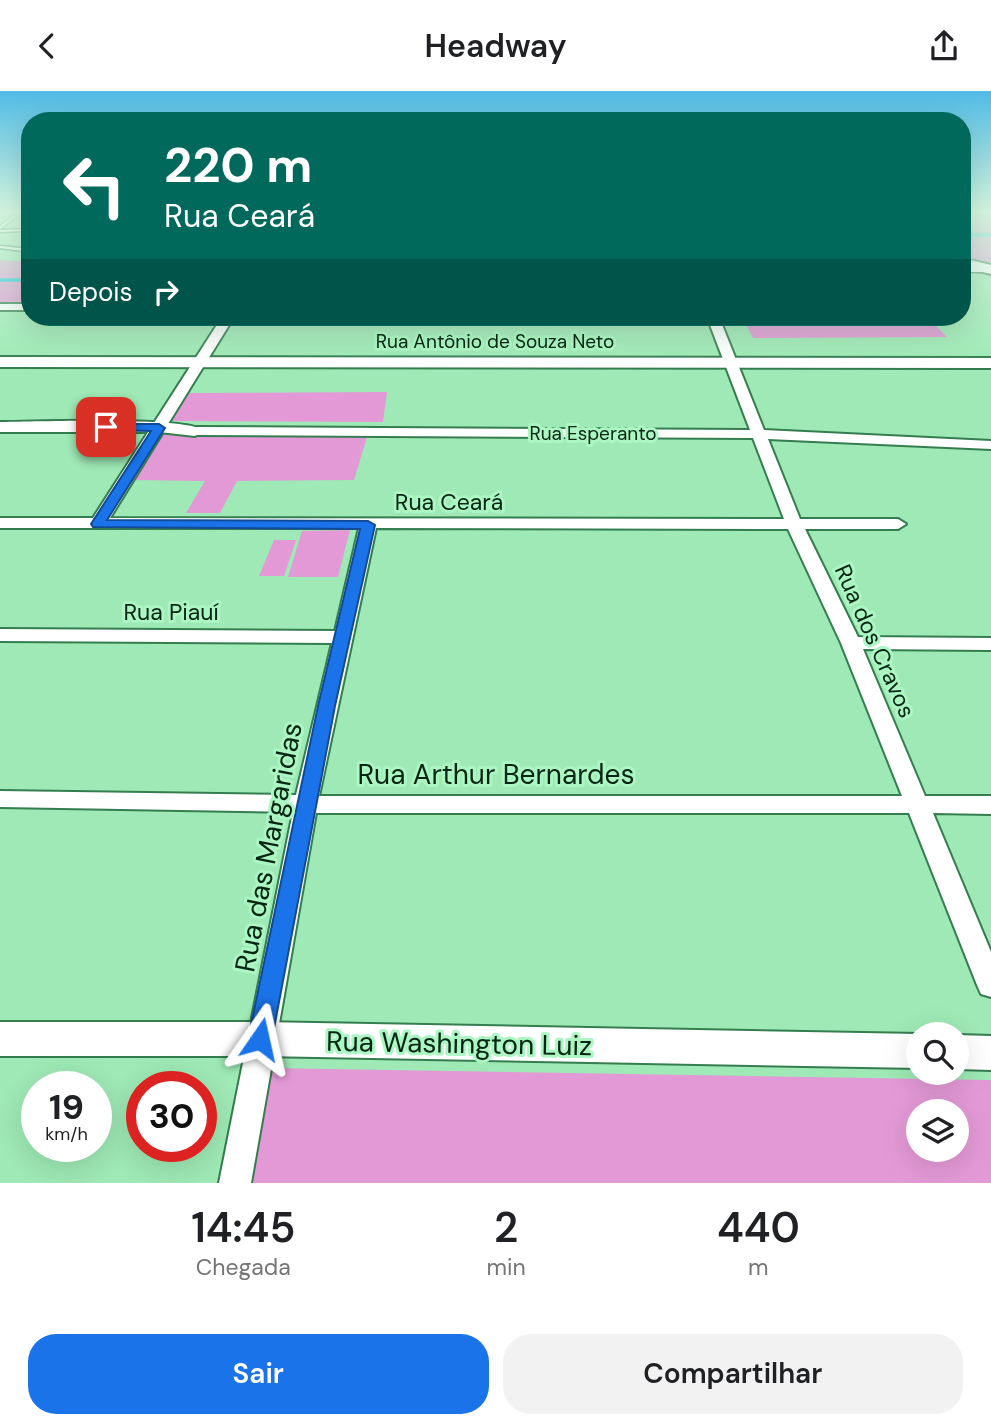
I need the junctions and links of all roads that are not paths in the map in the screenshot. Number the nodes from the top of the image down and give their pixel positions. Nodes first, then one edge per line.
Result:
1 (971, 264) edge
2 (971, 270) edge
3 (991, 270) edge
4 (0, 307) edge
5 (21, 307) edge
6 (222, 326) edge
7 (716, 326) edge
8 (0, 362) edge
9 (198, 362) junction
10 (730, 362) junction
11 (991, 363) edge
12 (0, 427) edge
13 (157, 431) junction
14 (195, 431) joint
15 (0, 434) edge
16 (758, 434) junction
17 (991, 445) edge
18 (0, 523) edge
19 (98, 524) junction
20 (794, 524) junction
21 (898, 524) dead end
22 (368, 525) junction
23 (0, 635) edge
24 (341, 637) junction
25 (851, 643) junction
26 (991, 643) edge
27 (0, 799) edge
28 (306, 804) junction
29 (991, 804) edge
30 (919, 805) junction
31 (991, 985) edge
32 (0, 1039) edge
33 (260, 1039) junction
34 (906, 1051) edge
35 (969, 1052) edge
36 (991, 1053) edge
37 (235, 1183) edge

1 - 3 main road
2 - 3 lane
4 - 5 street
6 - 9 street
7 - 10 street, Rua dos Cravos
8 - 9 street, Rua Antônio de Souza Neto
9 - 10 street, Rua Antônio de Souza Neto
9 - 13 street
10 - 11 street, Rua Antônio de Souza Neto
10 - 16 street, Rua dos Cravos
12 - 13 street, Rua Esperanto
13 - 14 street, Rua Esperanto
13 - 15 street, Rua Esperanto
13 - 19 street
14 - 16 street, Rua Esperanto
16 - 17 street, Rua Esperanto
16 - 20 street, Rua dos Cravos
18 - 19 street, Rua Ceará
19 - 22 street, Rua Ceará
20 - 21 street, Rua Ceará
20 - 22 street, Rua Ceará
20 - 25 street, Rua dos Cravos
22 - 24 street, Rua das Margaridas
23 - 24 street, Rua Piauí
24 - 28 street, Rua das Margaridas
25 - 26 street
25 - 30 street, Rua dos Cravos
27 - 28 street, Rua Arthur Bernardes
28 - 30 street, Rua Arthur Bernardes
28 - 33 street, Rua das Margaridas
29 - 30 street, Rua Arthur Bernardes
30 - 31 street, Rua dos Cravos
32 - 33 street, Rua Washington Luiz
33 - 34 street, Rua Washington Luiz
33 - 37 street, Rua das Margaridas
35 - 36 street

